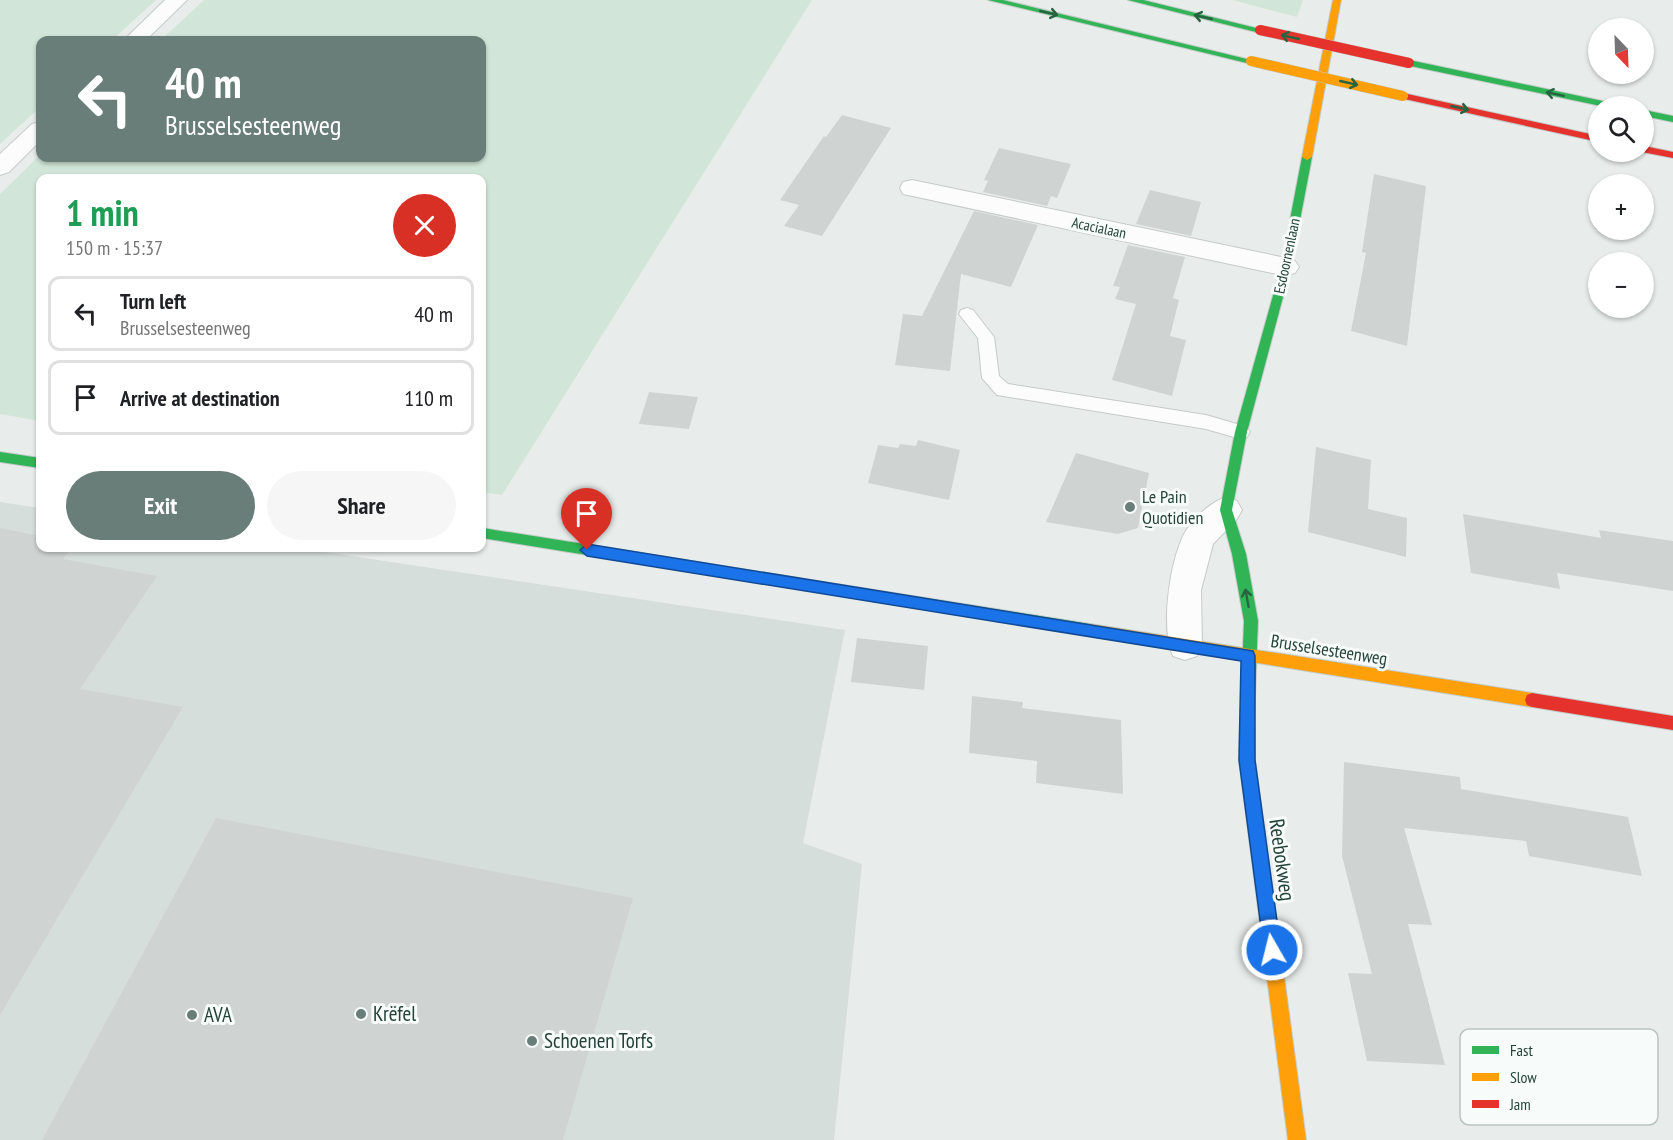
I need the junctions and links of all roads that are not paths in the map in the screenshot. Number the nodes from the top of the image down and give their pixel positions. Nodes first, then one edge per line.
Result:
1 (177, 0) edge
2 (993, 0) edge
3 (1132, 0) edge
4 (1337, 0) edge
5 (138, 36) edge
6 (1588, 101) edge
7 (1654, 115) edge
8 (1673, 119) edge
9 (36, 133) edge
10 (1588, 138) edge
11 (1654, 151) edge
12 (1673, 155) edge
13 (0, 167) edge
14 (912, 188) dead end
15 (1286, 267) junction
16 (967, 314) dead end
17 (1242, 432) junction
18 (0, 457) edge
19 (36, 462) edge
20 (1226, 510) junction
21 (486, 534) edge
22 (1185, 645) junction
23 (1248, 656) junction
24 (1673, 723) edge
25 (1297, 1140) edge

1 - 5 street
2 -> 10 main road, bridge
6 -> 3 main road, bridge
4 - 15 main road, Esdoornenlaan
7 - 8 main road
9 - 13 street
11 - 12 main road
14 - 15 street, Acacialaan
15 - 17 main road, Esdoornenlaan
16 - 17 lane
17 - 20 main road, Esdoornenlaan
18 - 19 main road
20 - 22 street
23 -> 20 main road, Esdoornenlaan
21 - 22 main road, Brusselsesteenweg
22 - 23 main road, Brusselsesteenweg
23 - 24 main road, Brusselsesteenweg
23 - 25 main road, Reebokweg

